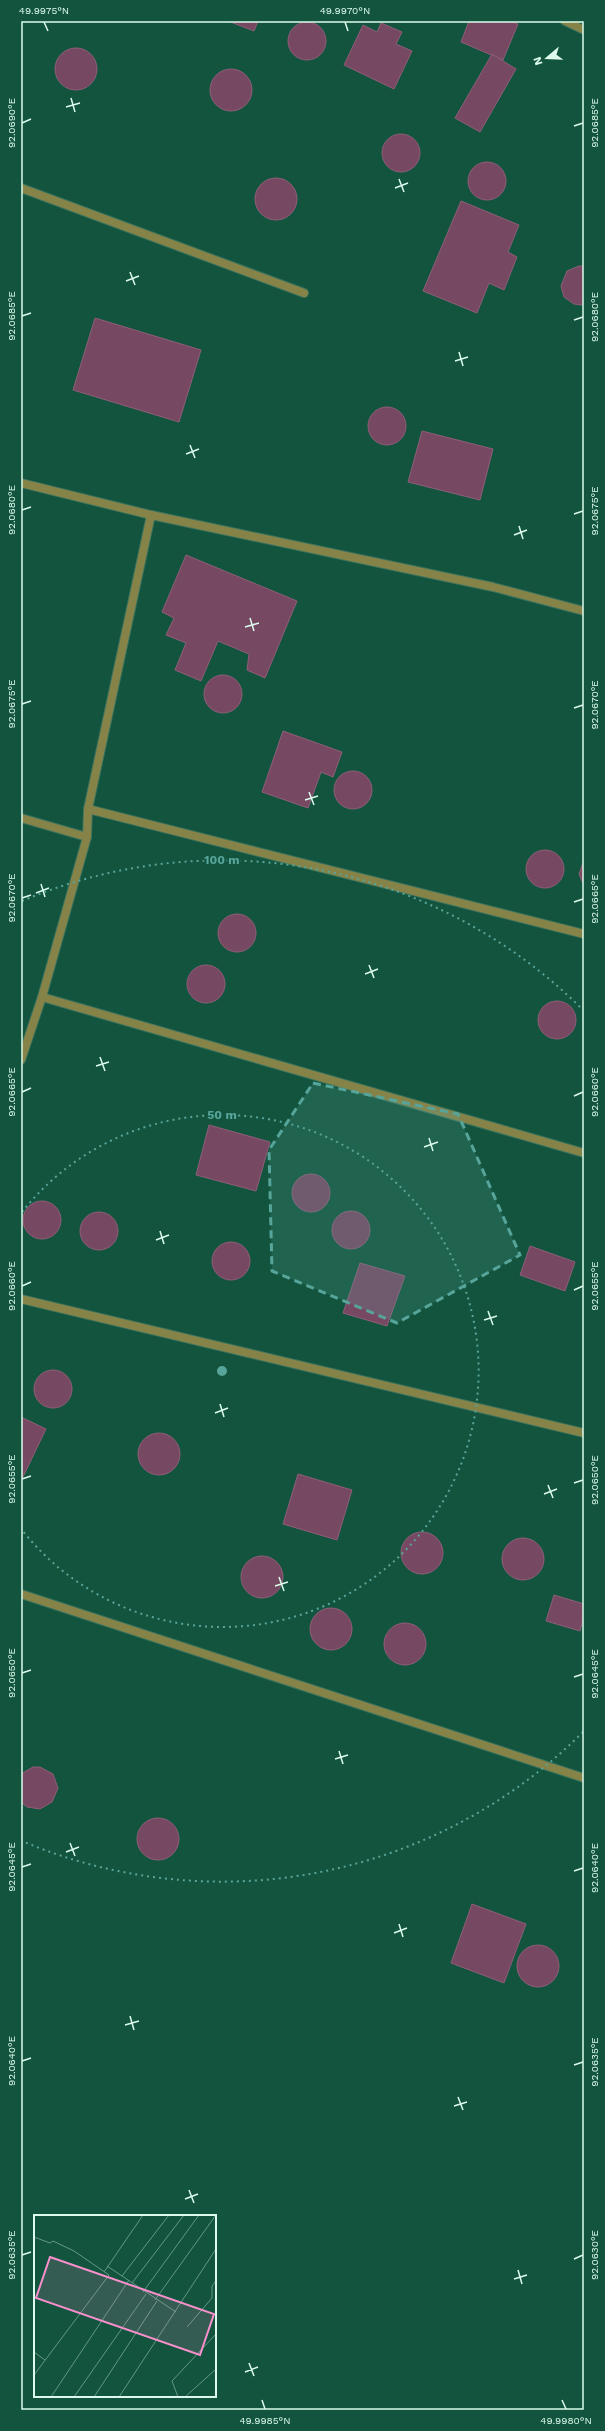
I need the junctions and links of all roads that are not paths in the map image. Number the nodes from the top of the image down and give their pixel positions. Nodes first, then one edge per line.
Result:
1 (565, 21) edge
2 (584, 30) edge
3 (21, 188) edge
4 (304, 293) dead end
5 (21, 483) edge
6 (150, 515) junction
7 (584, 612) edge
8 (88, 809) junction
9 (21, 818) edge
10 (87, 837) junction
11 (584, 934) edge
12 (42, 997) junction
13 (25, 1037) edge
14 (21, 1060) edge
15 (584, 1152) edge
16 (21, 1299) edge
17 (584, 1433) edge
18 (21, 1594) edge
19 (584, 1778) edge

1 - 2 street
3 - 4 street
5 - 6 street
6 - 7 street
6 - 8 street
8 - 10 street
8 - 11 street
9 - 10 street
10 - 12 street
12 - 13 street
12 - 15 street
13 - 14 street
16 - 17 street
18 - 19 street

